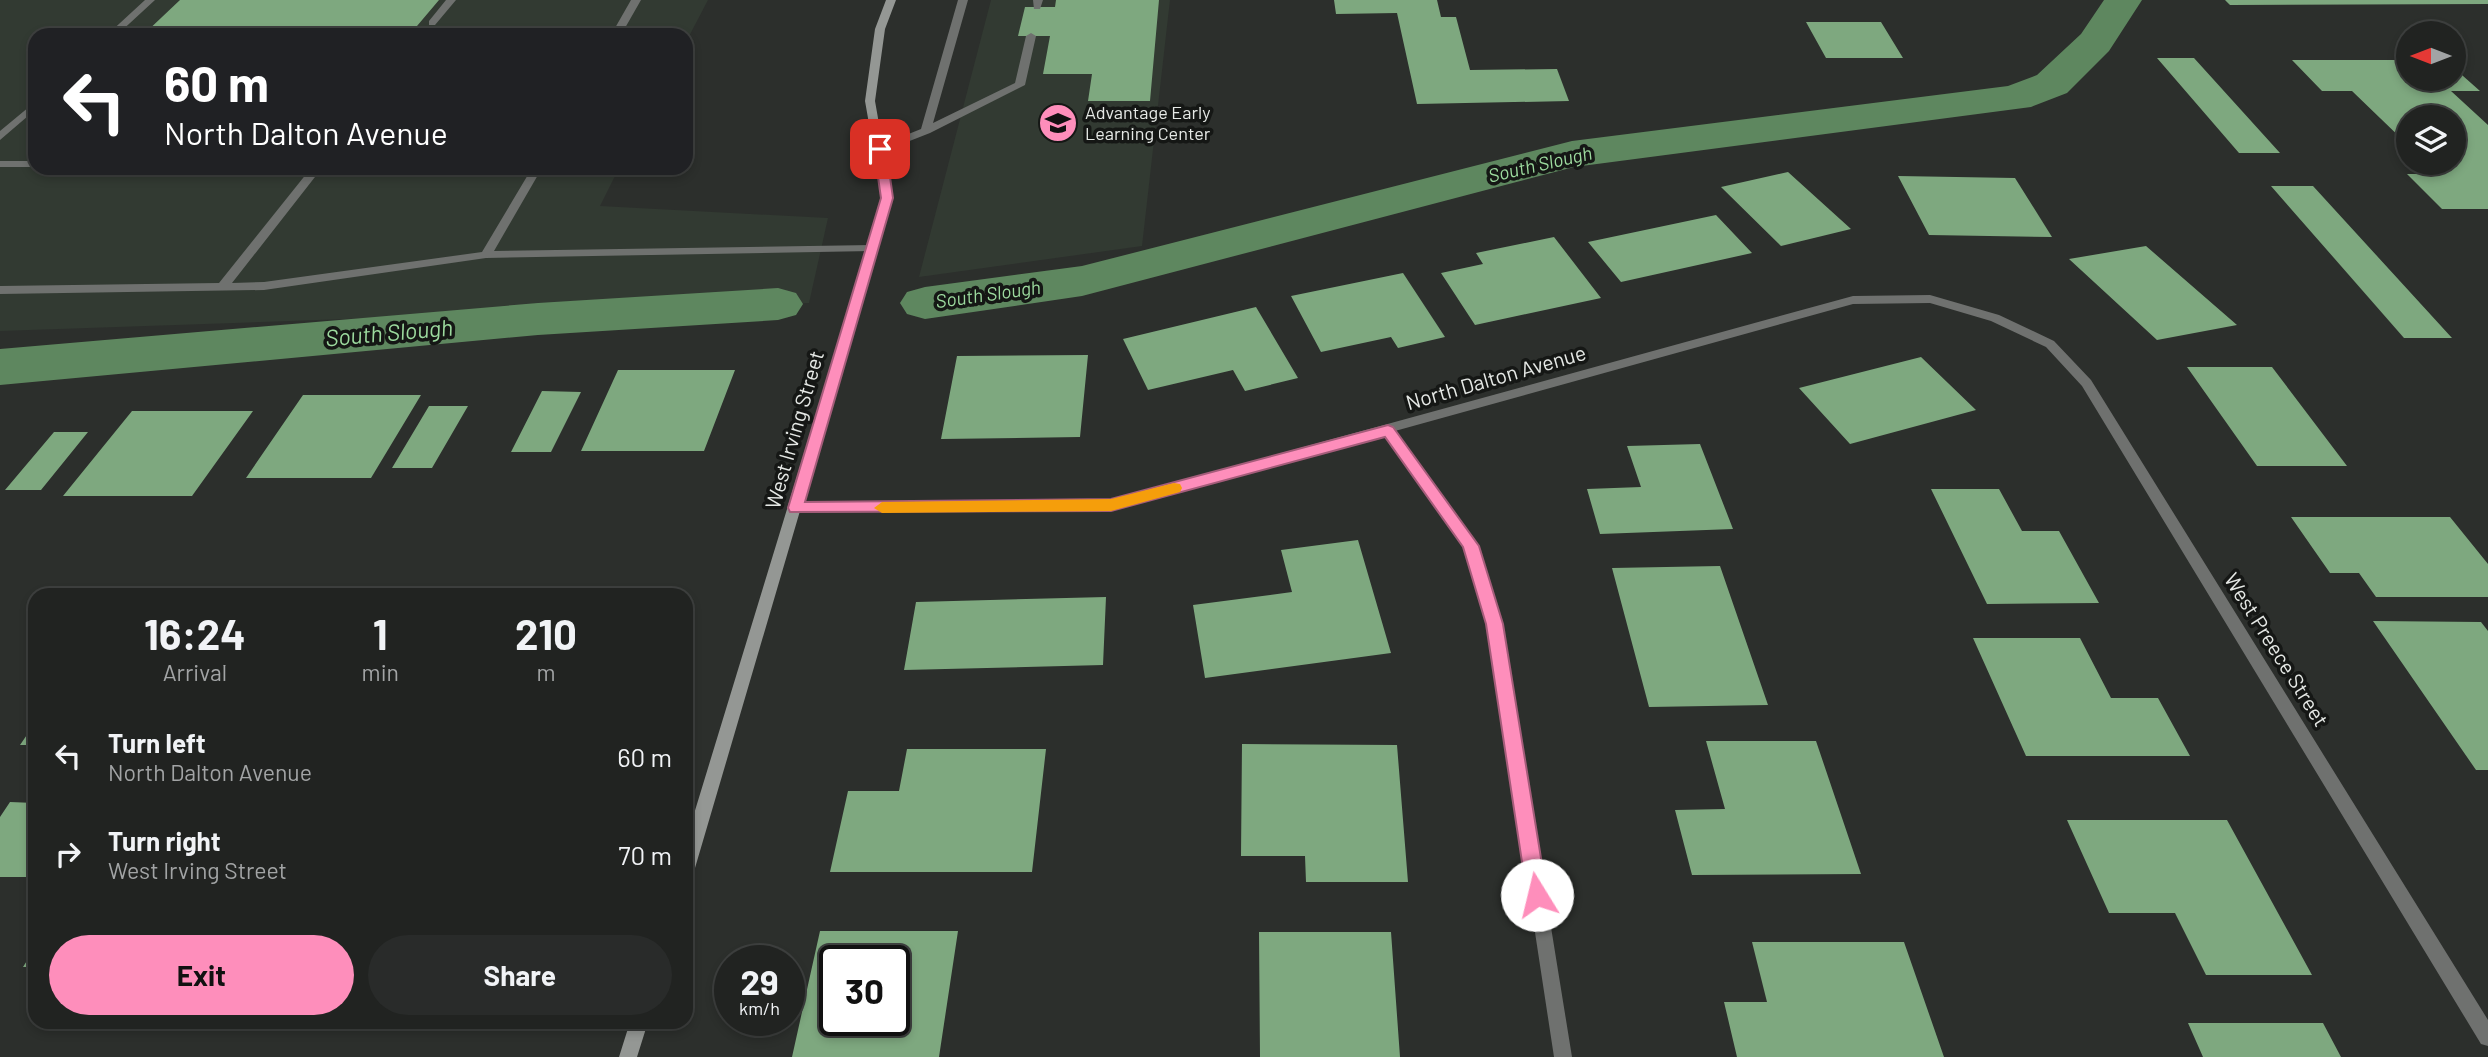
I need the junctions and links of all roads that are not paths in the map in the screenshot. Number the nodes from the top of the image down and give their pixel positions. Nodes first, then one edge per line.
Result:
1 (150, 0) edge
2 (451, 0) edge
3 (636, 0) edge
4 (891, 0) edge
5 (963, 0) edge
6 (432, 23) dead end
7 (119, 28) edge
8 (620, 28) edge
9 (1031, 36) dead end
10 (28, 111) edge
11 (926, 131) junction
12 (0, 137) edge
13 (880, 149) junction
14 (0, 164) edge
15 (28, 164) edge
16 (311, 175) edge
17 (533, 175) edge
18 (872, 248) junction
19 (486, 255) junction
20 (223, 286) junction
21 (0, 290) edge
22 (1995, 318) joint
23 (1388, 430) junction
24 (796, 508) junction
25 (693, 845) edge
26 (637, 1029) edge
27 (2488, 1037) edge
28 (628, 1057) edge
29 (1563, 1057) edge

1 - 7 street
2 - 6 street
3 - 8 street
4 - 13 street, West Irving Street
5 - 11 street
9 - 11 street
10 - 12 street
11 - 13 street
13 - 18 street, West Irving Street
14 - 15 street
16 - 20 street
17 - 19 street
18 - 19 street
18 - 24 street, West Irving Street
19 - 20 street
20 - 21 street
22 - 23 street, North Dalton Avenue
22 - 27 street, West Preece Street
23 - 24 street, North Dalton Avenue
23 - 29 street
24 - 25 street, West Irving Street
26 - 28 street

